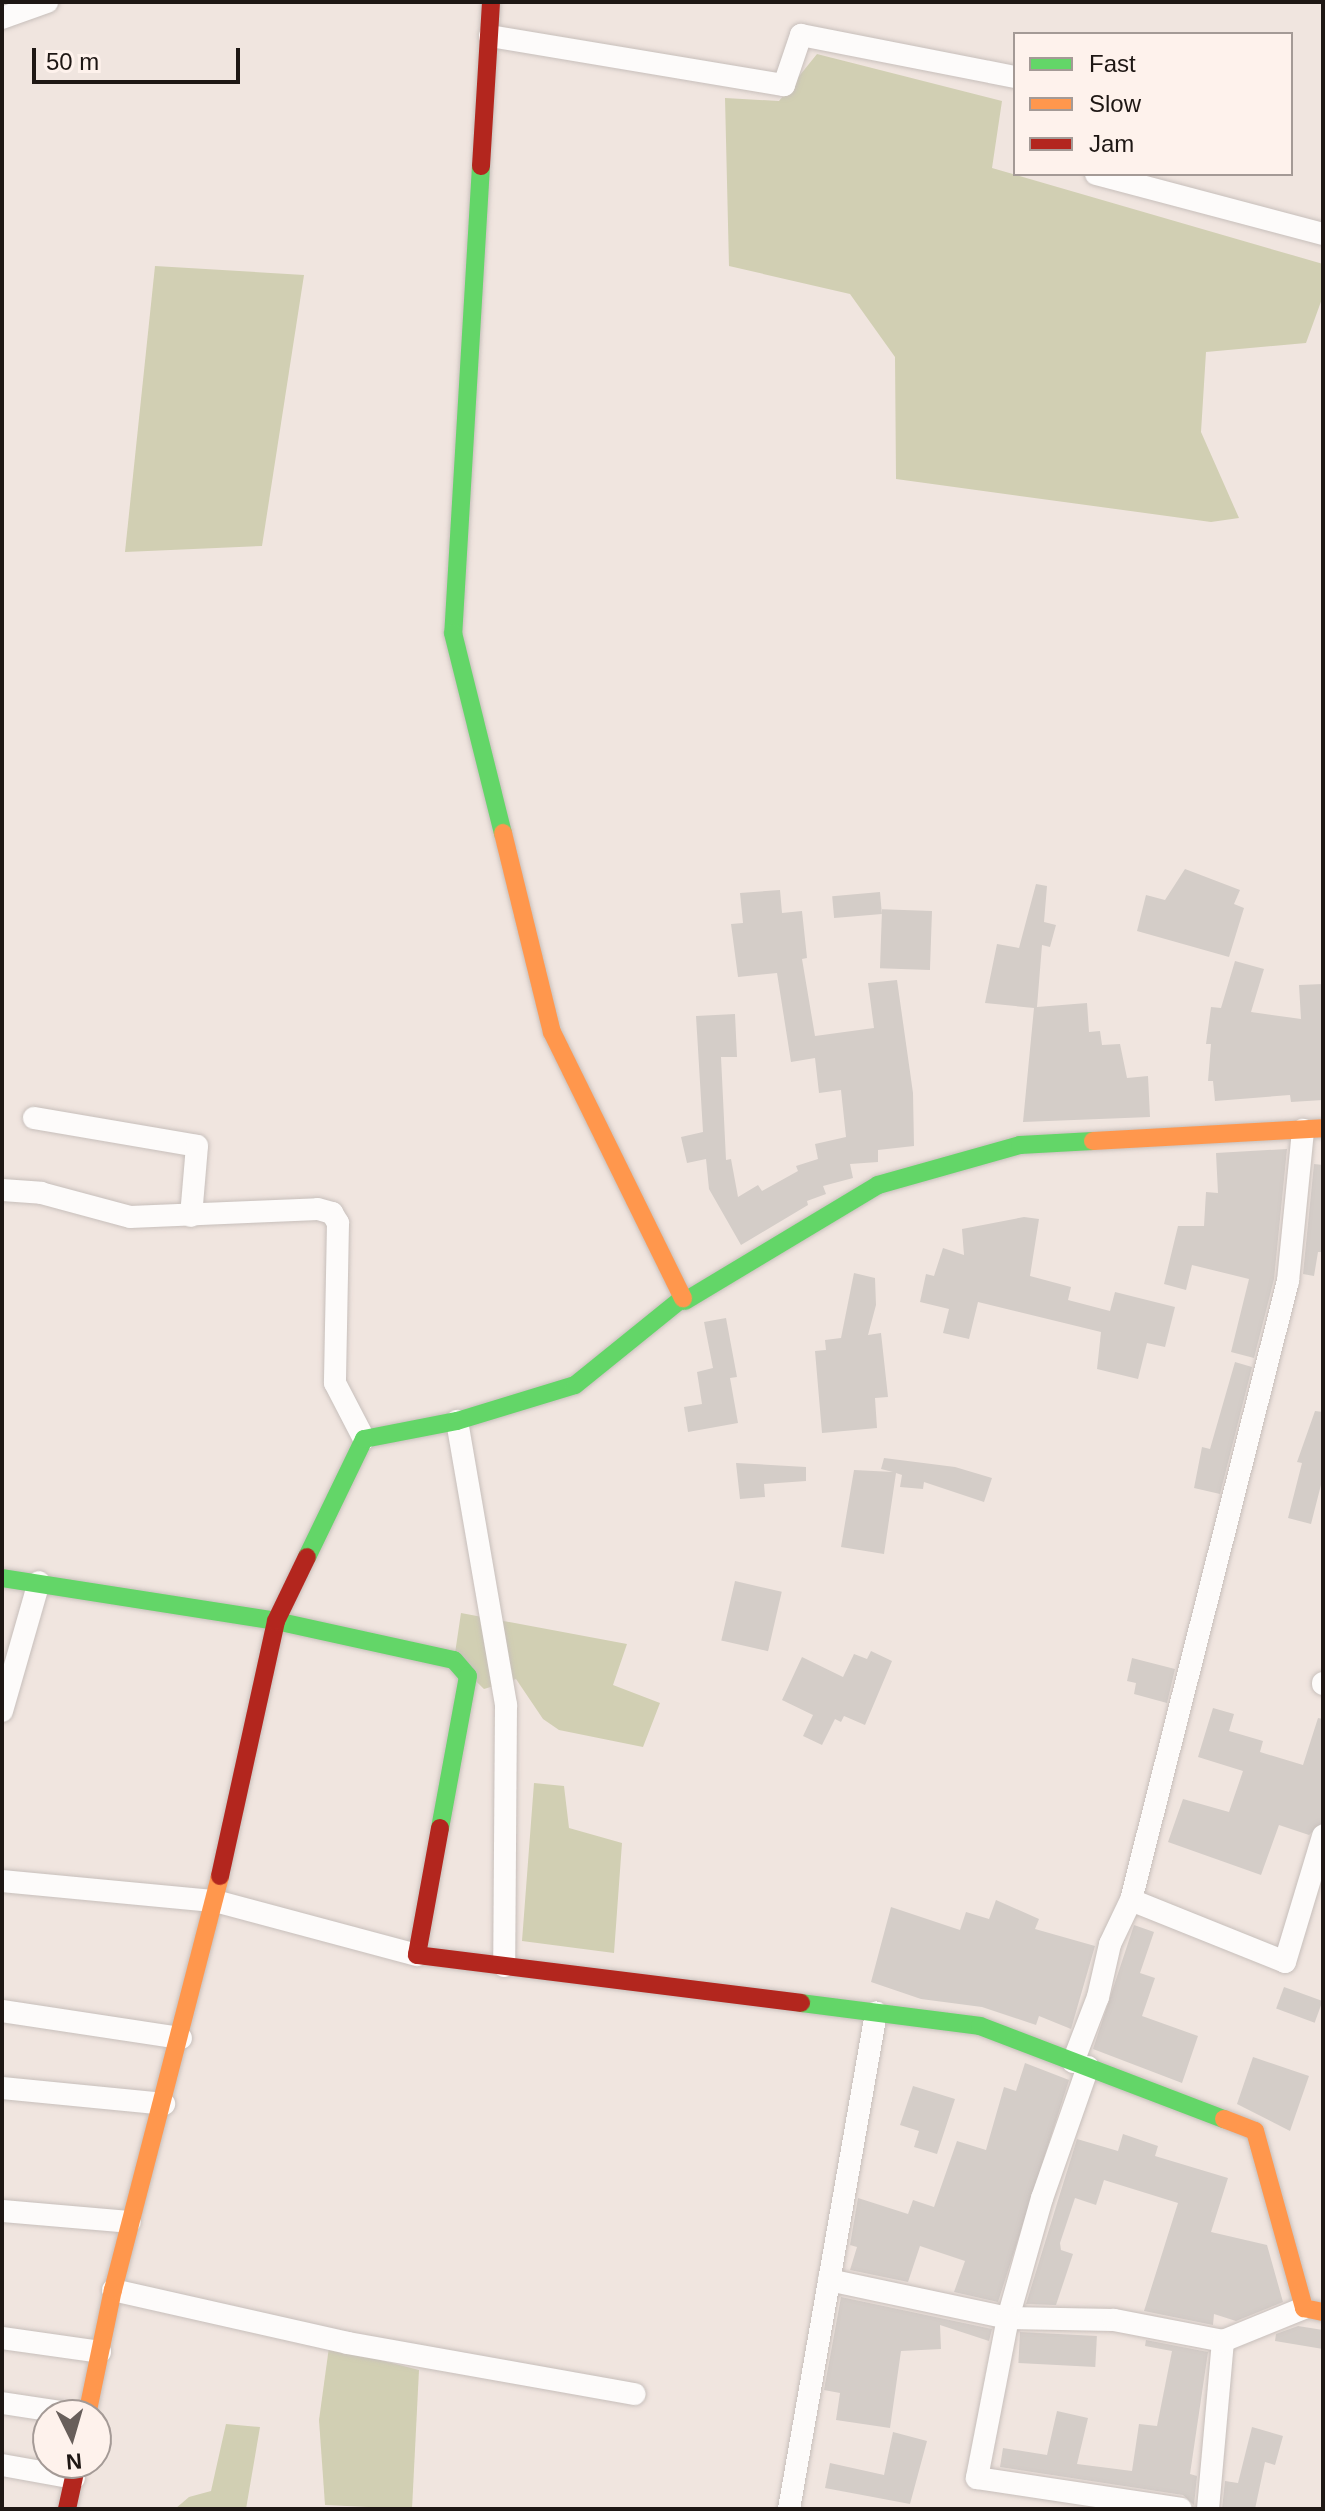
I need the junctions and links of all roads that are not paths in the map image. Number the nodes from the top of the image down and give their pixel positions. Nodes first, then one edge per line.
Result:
1 (47, 2) edge
2 (491, 2) edge
3 (2, 18) edge
4 (490, 36) junction
5 (1013, 77) edge
6 (1104, 176) edge
7 (1323, 234) edge
8 (34, 1118) dead end
9 (1313, 1129) edge
10 (2, 1190) edge
11 (191, 1216) junction
12 (685, 1301) junction
13 (457, 1421) junction
14 (364, 1439) junction
15 (2, 1578) edge
16 (39, 1582) junction
17 (276, 1621) junction
18 (2, 1711) edge
19 (1323, 1836) edge
20 (2, 1881) edge
21 (1131, 1900) junction
22 (215, 1901) junction
23 (417, 1955) junction
24 (504, 1966) junction
25 (2, 2011) edge
26 (876, 2013) junction
27 (181, 2038) junction
28 (1080, 2064) junction
29 (2, 2088) edge
30 (164, 2104) junction
31 (2, 2211) edge
32 (130, 2222) junction
33 (829, 2280) junction
34 (113, 2290) junction
35 (1313, 2310) edge
36 (1008, 2318) junction
37 (2, 2338) edge
38 (1223, 2341) junction
39 (100, 2352) junction
40 (634, 2394) dead end
41 (90, 2399) edge
42 (2, 2403) edge
43 (32, 2408) edge
44 (2, 2465) edge
45 (32, 2467) edge
46 (73, 2479) edge
47 (67, 2509) edge
48 (789, 2509) edge
49 (1181, 2509) edge
50 (1208, 2509) edge

1 - 3 street
2 - 4 street
4 - 5 street
4 - 12 street
6 - 7 street
8 - 11 street
9 - 12 street
9 - 21 street
10 - 11 street
11 - 14 street
12 - 13 street
13 - 14 street
13 - 24 street
14 - 17 street
15 - 16 street
16 - 17 street
16 - 18 street
17 - 22 street
17 - 23 street
19 - 21 street
20 - 22 street
21 - 28 street
22 - 23 street
22 - 27 street
23 - 24 street
24 - 26 street
25 - 27 street
26 - 28 street
26 - 33 street
27 - 30 street
28 - 35 street
28 - 36 street
29 - 30 street
30 - 32 street
31 - 32 street
32 - 34 street
33 - 36 street
33 - 48 street
34 - 39 street
34 - 40 street
35 - 38 street
36 - 38 street
36 - 49 street
37 - 39 street
38 - 50 street
39 - 41 street
42 - 43 street
44 - 45 street
46 - 47 street

